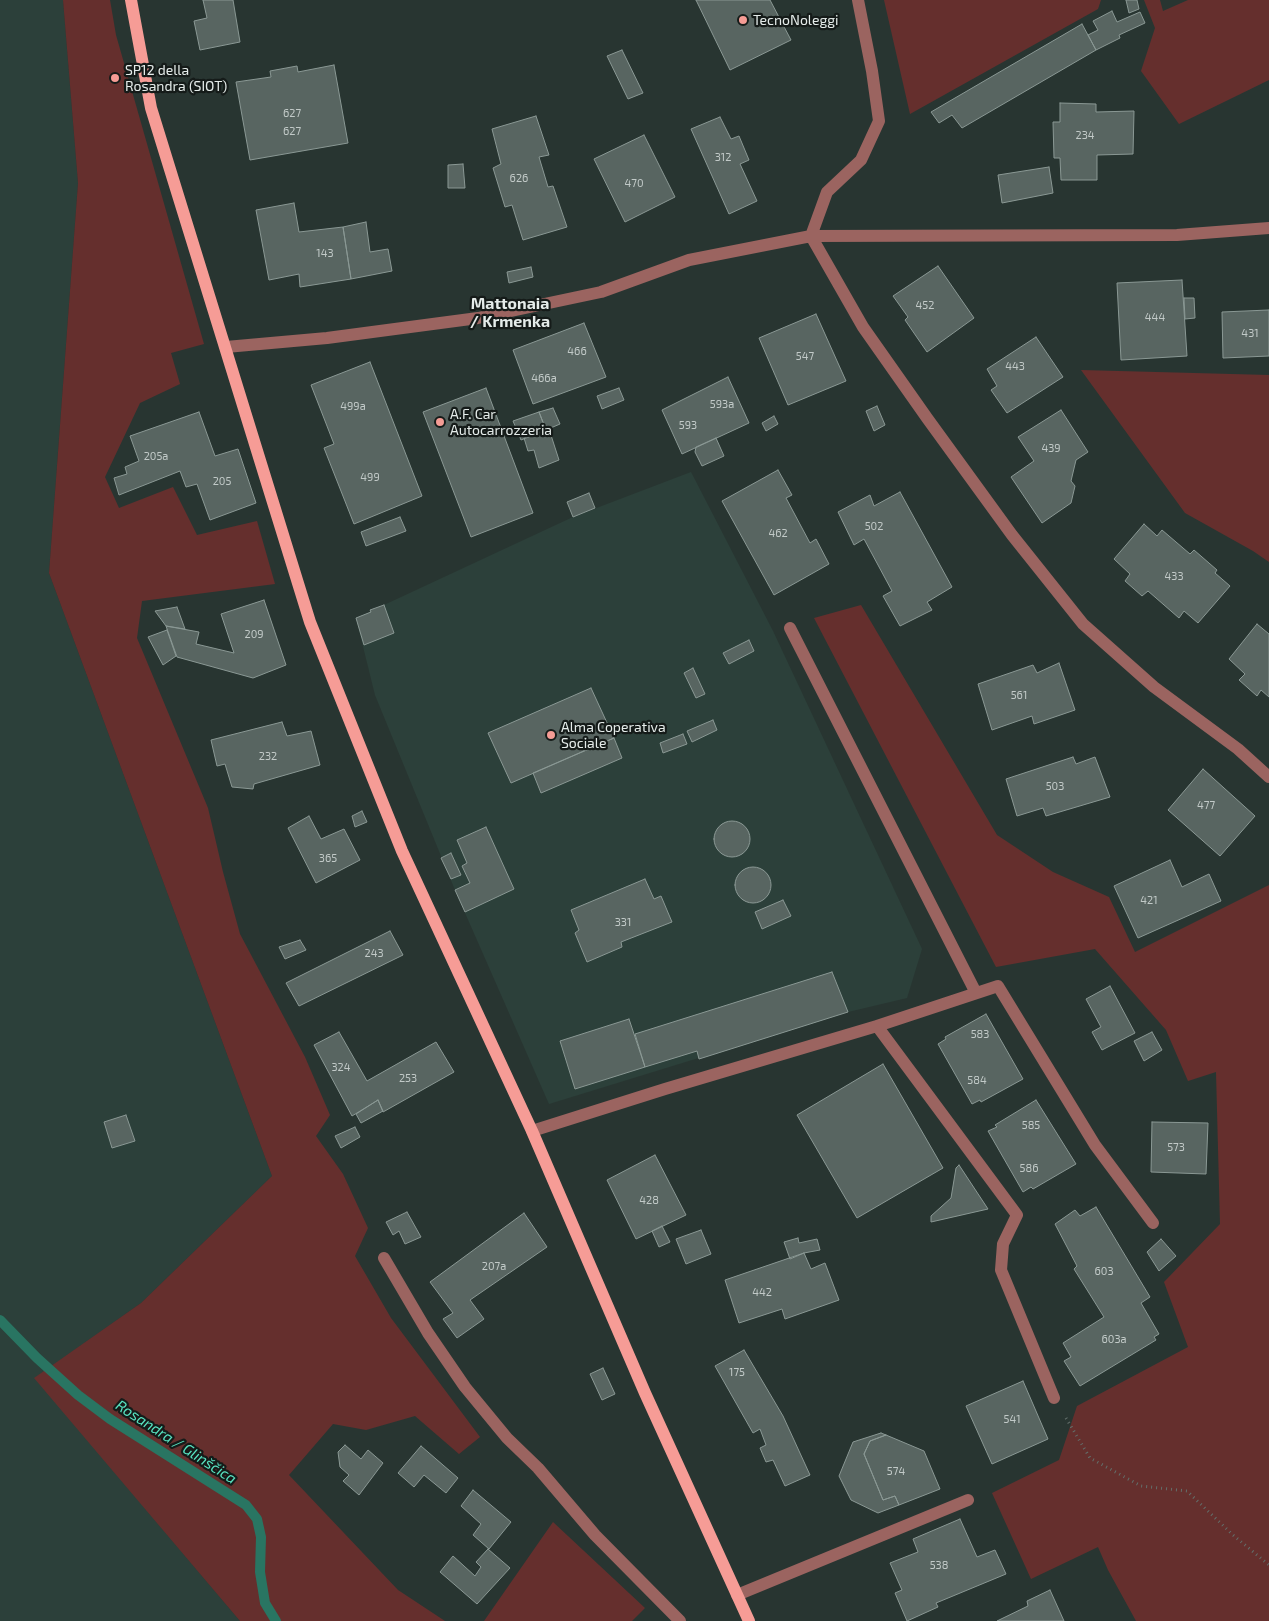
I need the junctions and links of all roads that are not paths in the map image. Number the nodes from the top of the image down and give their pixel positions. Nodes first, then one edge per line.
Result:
1 (131, 0) edge
2 (858, 0) edge
3 (1269, 228) edge
4 (812, 236) junction
5 (226, 347) junction
6 (790, 628) dead end
7 (1269, 777) edge
8 (976, 993) junction
9 (877, 1026) junction
10 (532, 1131) junction
11 (1153, 1223) dead end
12 (384, 1258) dead end
13 (1054, 1398) road end
14 (968, 1500) dead end
15 (737, 1595) junction
16 (680, 1621) edge
17 (749, 1621) edge

1 - 5 main road
2 - 4 street
3 - 4 street
4 - 5 street
4 - 7 street
5 - 10 main road
6 - 8 street
8 - 9 street
8 - 11 street
9 - 10 street
9 - 13 street
10 - 15 main road
12 - 16 street
14 - 15 street
15 - 17 main road

